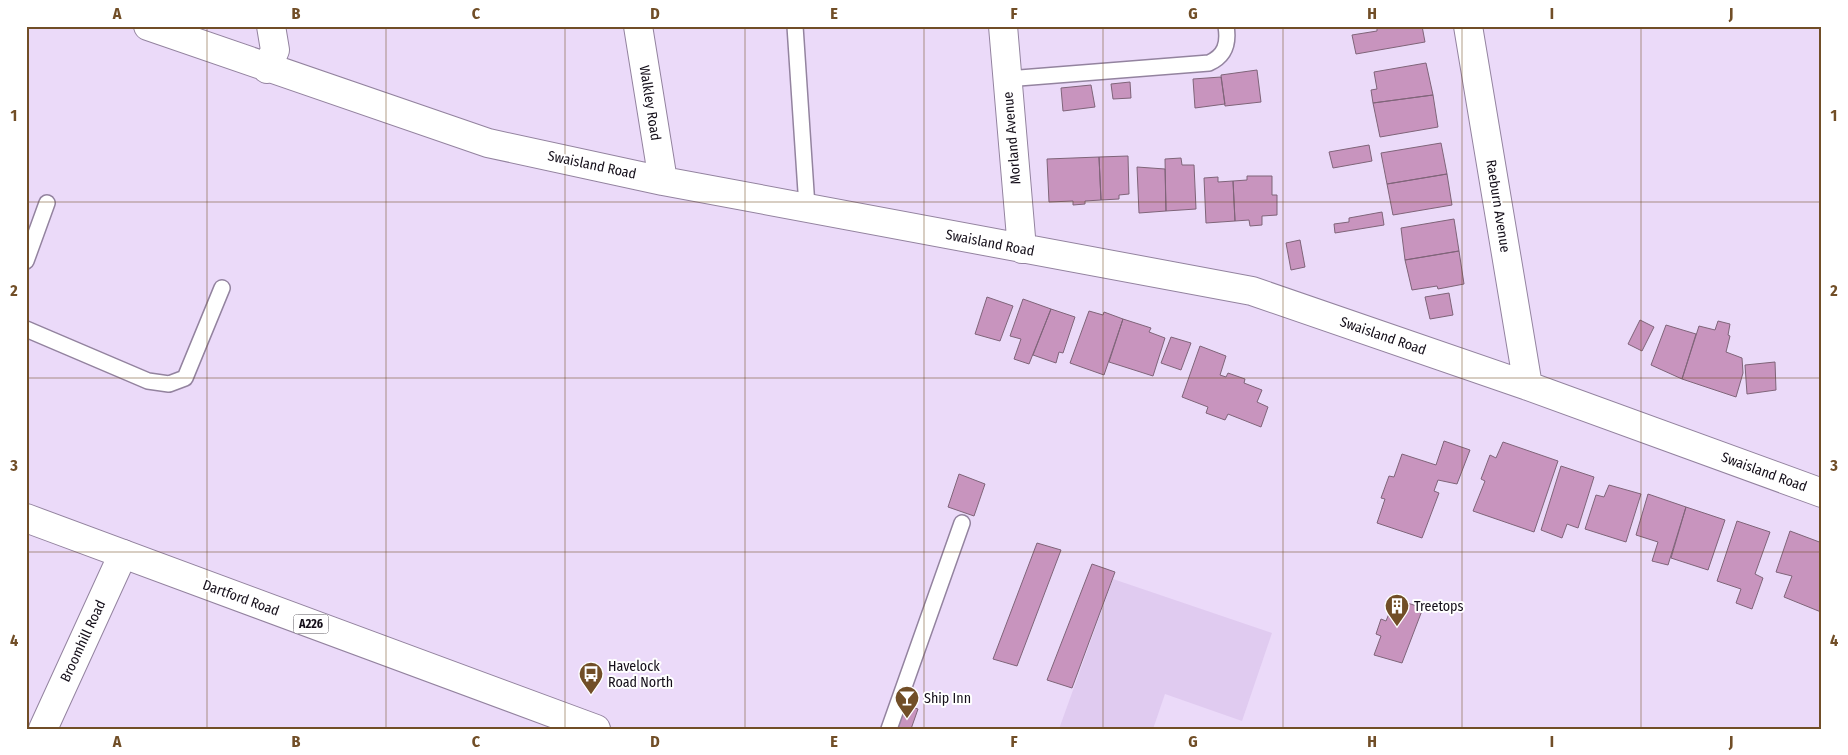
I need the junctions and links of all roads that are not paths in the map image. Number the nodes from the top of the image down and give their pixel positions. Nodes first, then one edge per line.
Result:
1 (148, 26) edge
2 (271, 26) edge
3 (638, 26) edge
4 (794, 26) edge
5 (1003, 26) edge
6 (1226, 26) edge
7 (1468, 26) edge
8 (267, 69) junction
9 (1007, 80) junction
10 (663, 181) junction
11 (47, 204) dead end
12 (807, 208) junction
13 (1022, 249) junction
14 (26, 261) edge
15 (222, 288) dead end
16 (26, 329) edge
17 (1528, 386) junction
18 (1822, 493) edge
19 (26, 518) edge
20 (962, 523) dead end
21 (123, 554) junction
22 (43, 729) edge
23 (596, 729) edge
24 (889, 729) edge

1 - 8 street, Swaisland Road
2 - 8 street
3 - 10 street, Walkley Road
4 - 12 lane
5 - 9 street, Morland Avenue
6 - 9 lane
7 - 17 street, Raeburn Avenue
8 - 10 street, Swaisland Road
9 - 13 street, Morland Avenue
10 - 12 street, Swaisland Road
11 - 14 lane
12 - 13 street, Swaisland Road
13 - 17 street, Swaisland Road
15 - 16 lane
17 - 18 street, Swaisland Road
19 - 21 street, Dartford Road / A226
20 - 24 lane
21 - 22 street, Broomhill Road
21 - 23 street, Dartford Road / A226

